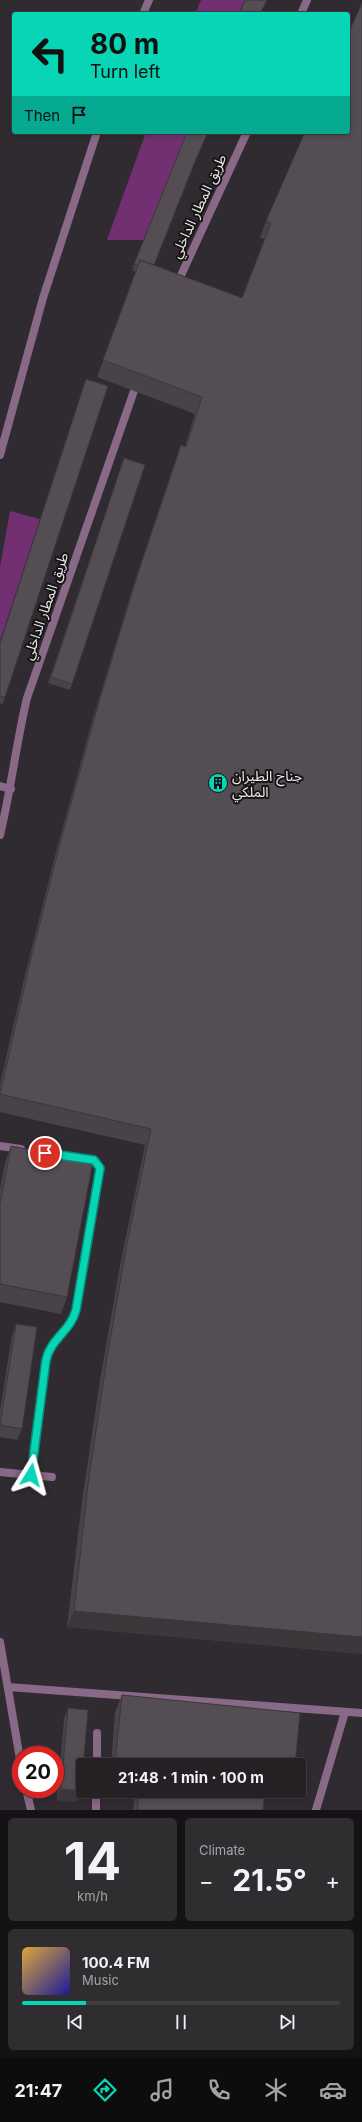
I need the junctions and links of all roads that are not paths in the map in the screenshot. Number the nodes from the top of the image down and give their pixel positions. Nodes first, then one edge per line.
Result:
1 (149, 0) edge
2 (307, 0) edge
3 (144, 12) edge
4 (302, 12) edge
5 (96, 134) edge
6 (246, 134) edge
7 (173, 291) edge
8 (134, 391) dead end
9 (0, 455) edge
10 (0, 786) edge
11 (11, 789) junction
12 (0, 836) edge
13 (0, 1146) edge
14 (0, 1472) edge
15 (31, 1475) junction
16 (52, 1477) dead end
17 (0, 1642) edge
18 (8, 1687) junction
19 (345, 1712) junction
20 (362, 1713) edge
21 (97, 1733) dead end
22 (18, 1746) edge
23 (96, 1758) edge
24 (28, 1798) edge
25 (96, 1798) edge
26 (31, 1810) edge
27 (96, 1810) edge
28 (316, 1810) edge

1 - 3 lane
2 - 4 lane
5 - 9 lane
6 - 7 lane, طريق المطار الداخلي
8 - 11 lane, طريق المطار الداخلي
10 - 11 lane
11 - 12 lane, طريق المطار الداخلي
13 - 15 lane
14 - 15 lane
15 - 16 lane
17 - 18 lane
18 - 19 lane
18 - 22 lane
19 - 20 lane
19 - 28 lane
21 - 23 lane
24 - 26 lane
25 - 27 lane

